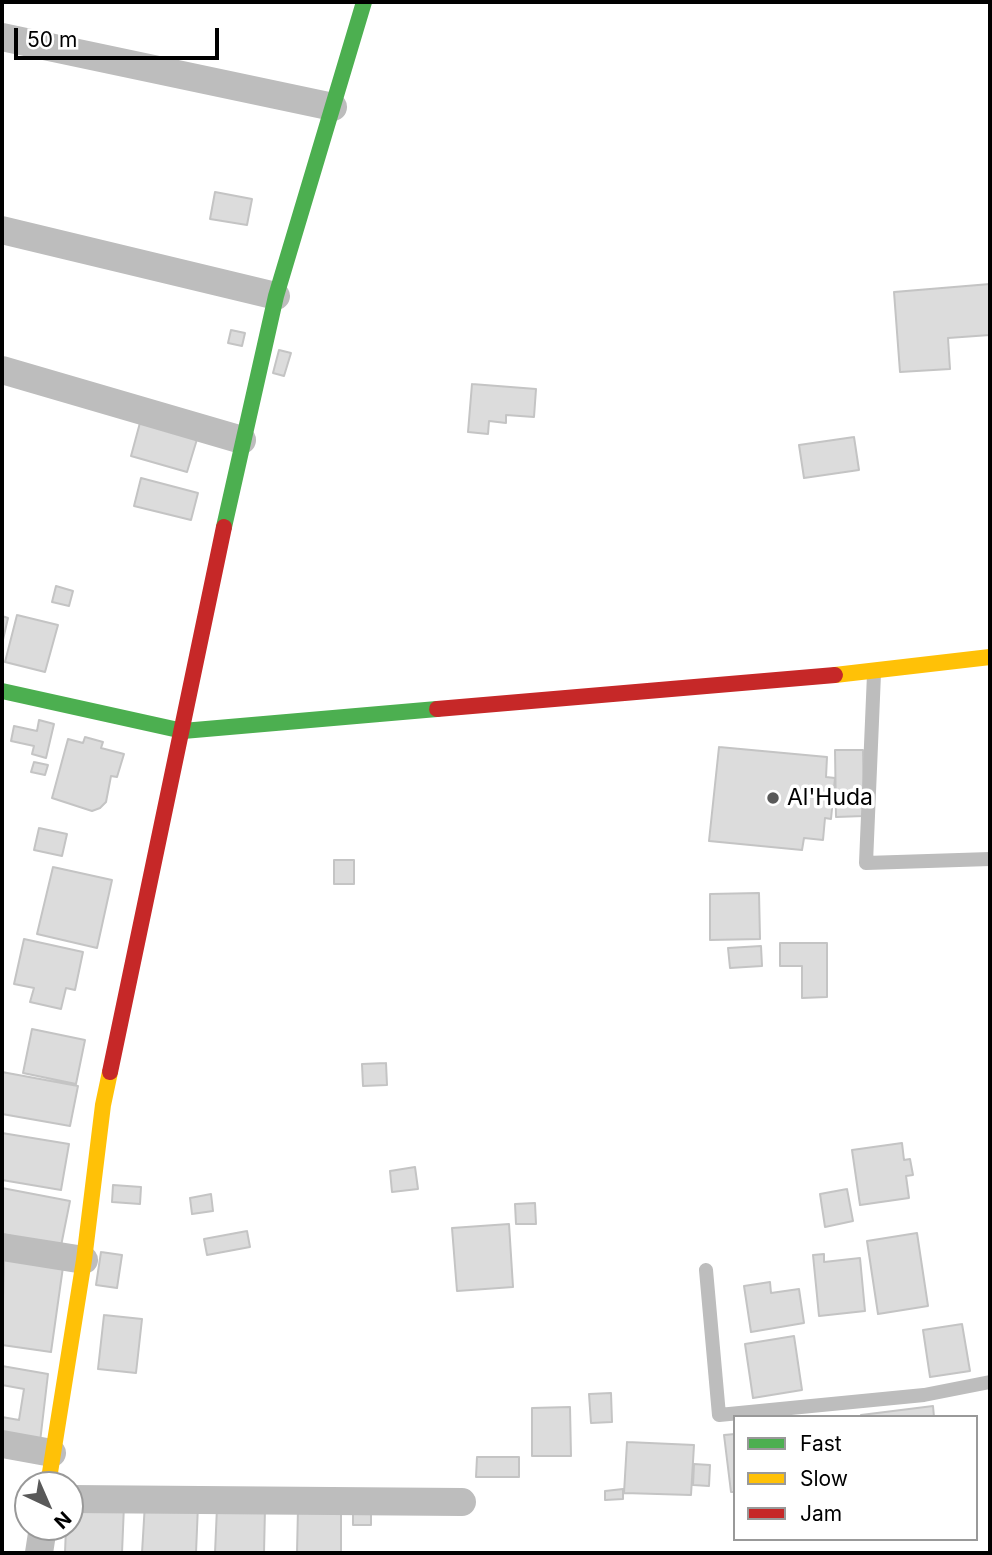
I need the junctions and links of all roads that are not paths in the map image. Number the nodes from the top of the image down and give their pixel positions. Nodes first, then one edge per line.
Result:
1 (364, 2) edge
2 (2, 37) edge
3 (333, 107) junction
4 (2, 230) edge
5 (276, 296) junction
6 (2, 370) edge
7 (242, 440) junction
8 (990, 657) edge
9 (874, 672) junction
10 (2, 691) edge
11 (183, 732) junction
12 (990, 859) edge
13 (2, 1247) edge
14 (84, 1260) junction
15 (706, 1270) dead end
16 (990, 1382) edge
17 (2, 1444) edge
18 (52, 1454) junction
19 (50, 1471) edge
20 (84, 1499) edge
21 (462, 1502) dead end

1 - 3 street
2 - 3 street
3 - 5 street
4 - 5 street
5 - 7 street
6 - 7 street
7 - 11 street
8 - 9 street
9 - 11 street
9 - 12 lane
10 - 11 street
11 - 14 street
13 - 14 street
14 - 18 street
15 - 16 lane
17 - 18 street
18 - 19 street
20 - 21 street

